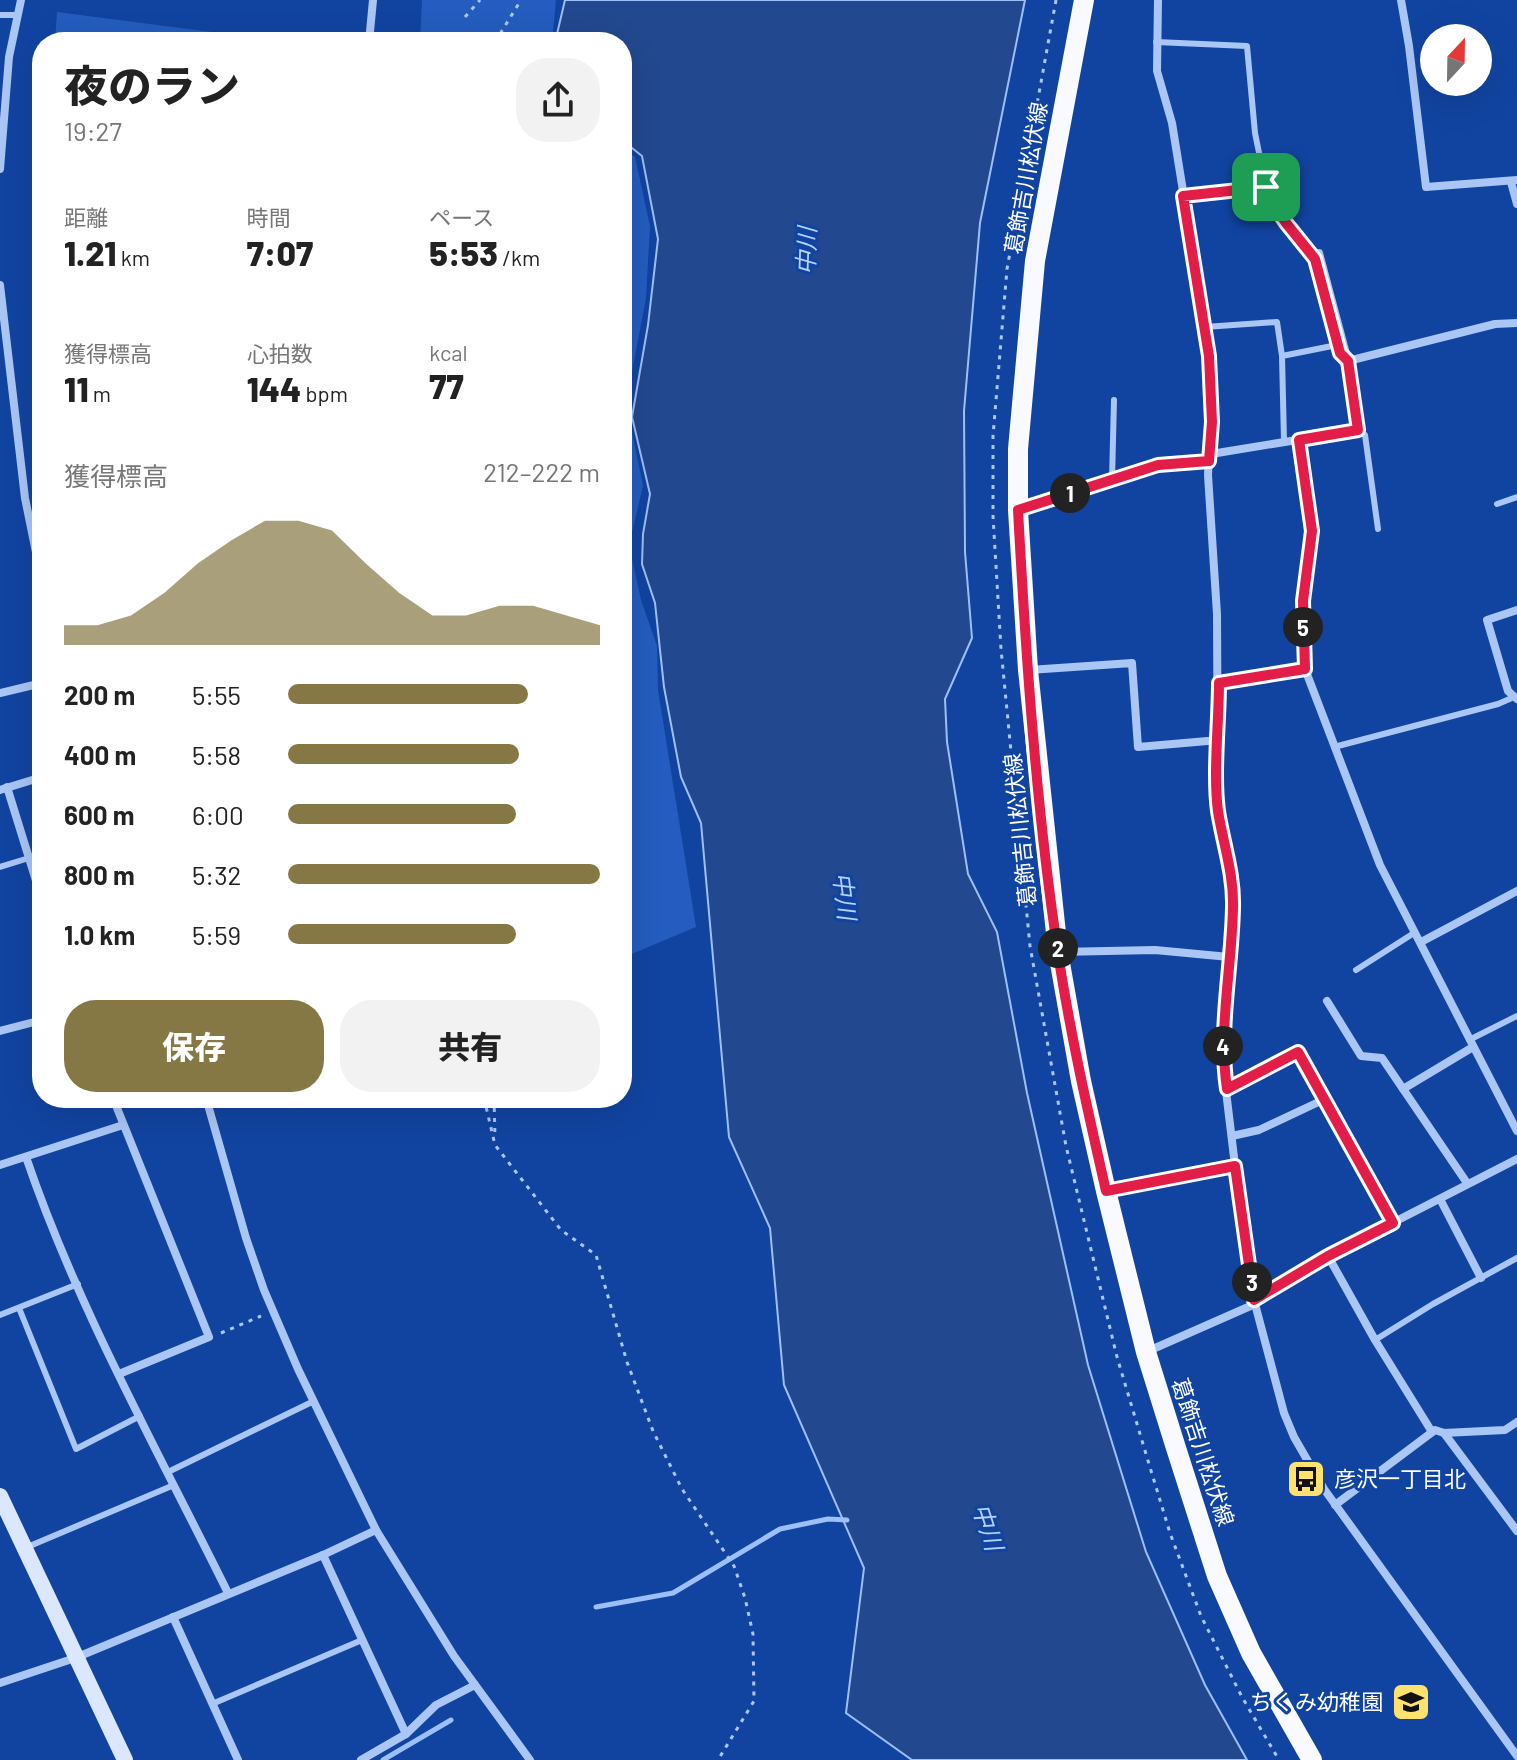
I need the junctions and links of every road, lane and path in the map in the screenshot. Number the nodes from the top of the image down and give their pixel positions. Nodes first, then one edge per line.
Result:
1 (21, 0) edge
2 (373, 0) edge
3 (480, 0) edge
4 (521, 0) edge
5 (1084, 0) edge
6 (1158, 0) edge
7 (1401, 0) edge
8 (0, 15) edge
9 (18, 15) junction
10 (465, 17) dead end
11 (370, 32) edge
12 (501, 32) edge
13 (1156, 42) junction
14 (2, 109) edge
15 (0, 169) edge
16 (1514, 181) edge
17 (1266, 187) junction
18 (1183, 196) junction
19 (1517, 204) edge
20 (1317, 256) junction
21 (0, 285) edge
22 (1517, 323) edge
23 (1205, 327) junction
24 (1337, 345) junction
25 (4, 350) edge
26 (1282, 356) junction
27 (1348, 361) junction
28 (1114, 400) dead end
29 (1358, 430) junction
30 (1299, 440) junction
31 (1284, 441) junction
32 (1210, 457) junction
33 (1112, 480) junction
34 (1517, 497) edge
35 (1497, 504) dead end
36 (1018, 510) junction
37 (1378, 529) dead end
38 (32, 533) edge
39 (1517, 610) edge
40 (1305, 669) junction
41 (1028, 670) junction
42 (1219, 683) junction
43 (32, 685) edge
44 (0, 693) edge
45 (1516, 698) edge
46 (1219, 740) junction
47 (1334, 747) junction
48 (32, 780) edge
49 (4, 788) edge
50 (29, 858) junction
51 (0, 867) edge
52 (32, 868) edge
53 (1517, 891) edge
54 (1414, 933) junction
55 (1421, 942) junction
56 (1058, 952) junction
57 (1229, 957) junction
58 (1356, 970) dead end
59 (1327, 1001) dead end
60 (1517, 1016) edge
61 (32, 1023) edge
62 (0, 1031) edge
63 (1471, 1044) junction
64 (1227, 1089) junction
65 (1403, 1089) junction
66 (1325, 1099) junction
67 (117, 1108) edge
68 (209, 1108) edge
69 (486, 1108) edge
70 (494, 1108) edge
71 (123, 1125) junction
72 (1517, 1131) edge
73 (1232, 1136) junction
74 (495, 1145) junction
75 (26, 1157) junction
76 (1517, 1159) edge
77 (0, 1165) edge
78 (1235, 1166) junction
79 (1467, 1183) junction
80 (1106, 1191) junction
81 (1440, 1199) junction
82 (1393, 1223) junction
83 (1328, 1256) junction
84 (1517, 1258) edge
85 (1481, 1278) junction
86 (78, 1284) junction
87 (1255, 1302) junction
88 (19, 1308) junction
89 (273, 1311) junction
90 (0, 1315) edge
91 (209, 1337) junction
92 (1375, 1340) junction
93 (1146, 1352) junction
94 (119, 1374) junction
95 (314, 1401) junction
96 (140, 1416) junction
97 (1517, 1422) edge
98 (1432, 1432) junction
99 (1444, 1433) junction
100 (168, 1472) junction
101 (174, 1485) junction
102 (0, 1496) edge
103 (1335, 1505) junction
104 (376, 1530) junction
105 (1517, 1531) edge
106 (25, 1548) junction
107 (323, 1555) junction
108 (228, 1593) junction
109 (173, 1617) junction
110 (362, 1640) junction
111 (75, 1658) junction
112 (0, 1683) edge
113 (475, 1685) junction
114 (212, 1704) junction
115 (406, 1734) junction
116 (1517, 1756) edge
117 (123, 1759) edge
118 (238, 1760) edge
119 (361, 1760) edge
120 (530, 1760) edge
121 (718, 1760) edge
122 (1312, 1760) edge

1 - 9 street
2 - 11 street
3 - 10 path
4 - 12 path
5 - 36 main road, 葛飾吉川松伏線
6 - 13 street
7 - 16 street
8 - 9 lane
9 - 14 street
13 - 17 lane
13 - 18 street
14 - 15 street
16 - 19 street
17 - 18 lane
17 - 20 lane
18 - 23 street
20 - 24 street
20 - 27 street
21 - 25 street
22 - 27 street
23 - 26 lane
23 - 32 street
24 - 26 lane
24 - 27 street
25 - 38 street
26 - 31 lane
27 - 29 street
28 - 33 lane
29 - 30 street
29 - 37 lane
30 - 31 street
30 - 40 street
31 - 32 street
32 - 33 street
32 - 42 street
33 - 36 street
34 - 35 lane
36 - 41 main road, 葛飾吉川松伏線
39 - 45 street
40 - 42 lane
40 - 47 street
41 - 46 street
41 - 56 main road, 葛飾吉川松伏線
42 - 46 street
43 - 44 street
45 - 47 lane
46 - 57 street
47 - 54 street
48 - 49 street
49 - 50 street
50 - 51 lane
50 - 52 street
53 - 55 street
54 - 55 street
54 - 58 lane
55 - 63 street
56 - 57 street
56 - 80 main road, 葛飾吉川松伏線
57 - 64 street
59 - 65 street
60 - 63 lane
61 - 62 street
63 - 65 street
63 - 72 street
64 - 66 street
64 - 73 street
65 - 79 street
66 - 73 street
66 - 82 street
67 - 71 street
68 - 89 street
69 - 74 path
70 - 74 path
71 - 75 street
71 - 91 street
73 - 78 street
74 - 121 path
75 - 77 street
75 - 86 street
76 - 79 street
78 - 80 street
78 - 87 street
79 - 81 street
80 - 93 main road, 葛飾吉川松伏線
81 - 82 street
81 - 85 street
82 - 83 street
83 - 87 street
83 - 92 street
84 - 85 lane
85 - 92 lane
86 - 88 lane
86 - 94 street
87 - 93 street
87 - 103 street
88 - 90 lane
88 - 96 lane
89 - 91 path
89 - 95 street
91 - 94 street
92 - 98 street
93 - 122 main road, 葛飾吉川松伏線
94 - 96 street
95 - 100 lane
95 - 104 street
96 - 100 street
97 - 99 street
98 - 99 street
98 - 103 street
99 - 105 street
100 - 101 street
101 - 106 lane
101 - 108 street
102 - 106 street
103 - 116 street
104 - 107 street
104 - 113 street
106 - 111 street
107 - 108 street
107 - 110 street
108 - 109 street
109 - 111 street
109 - 114 street
110 - 114 lane
110 - 115 street
111 - 112 street
111 - 117 street
113 - 115 street
113 - 120 street
114 - 118 street
115 - 119 street

